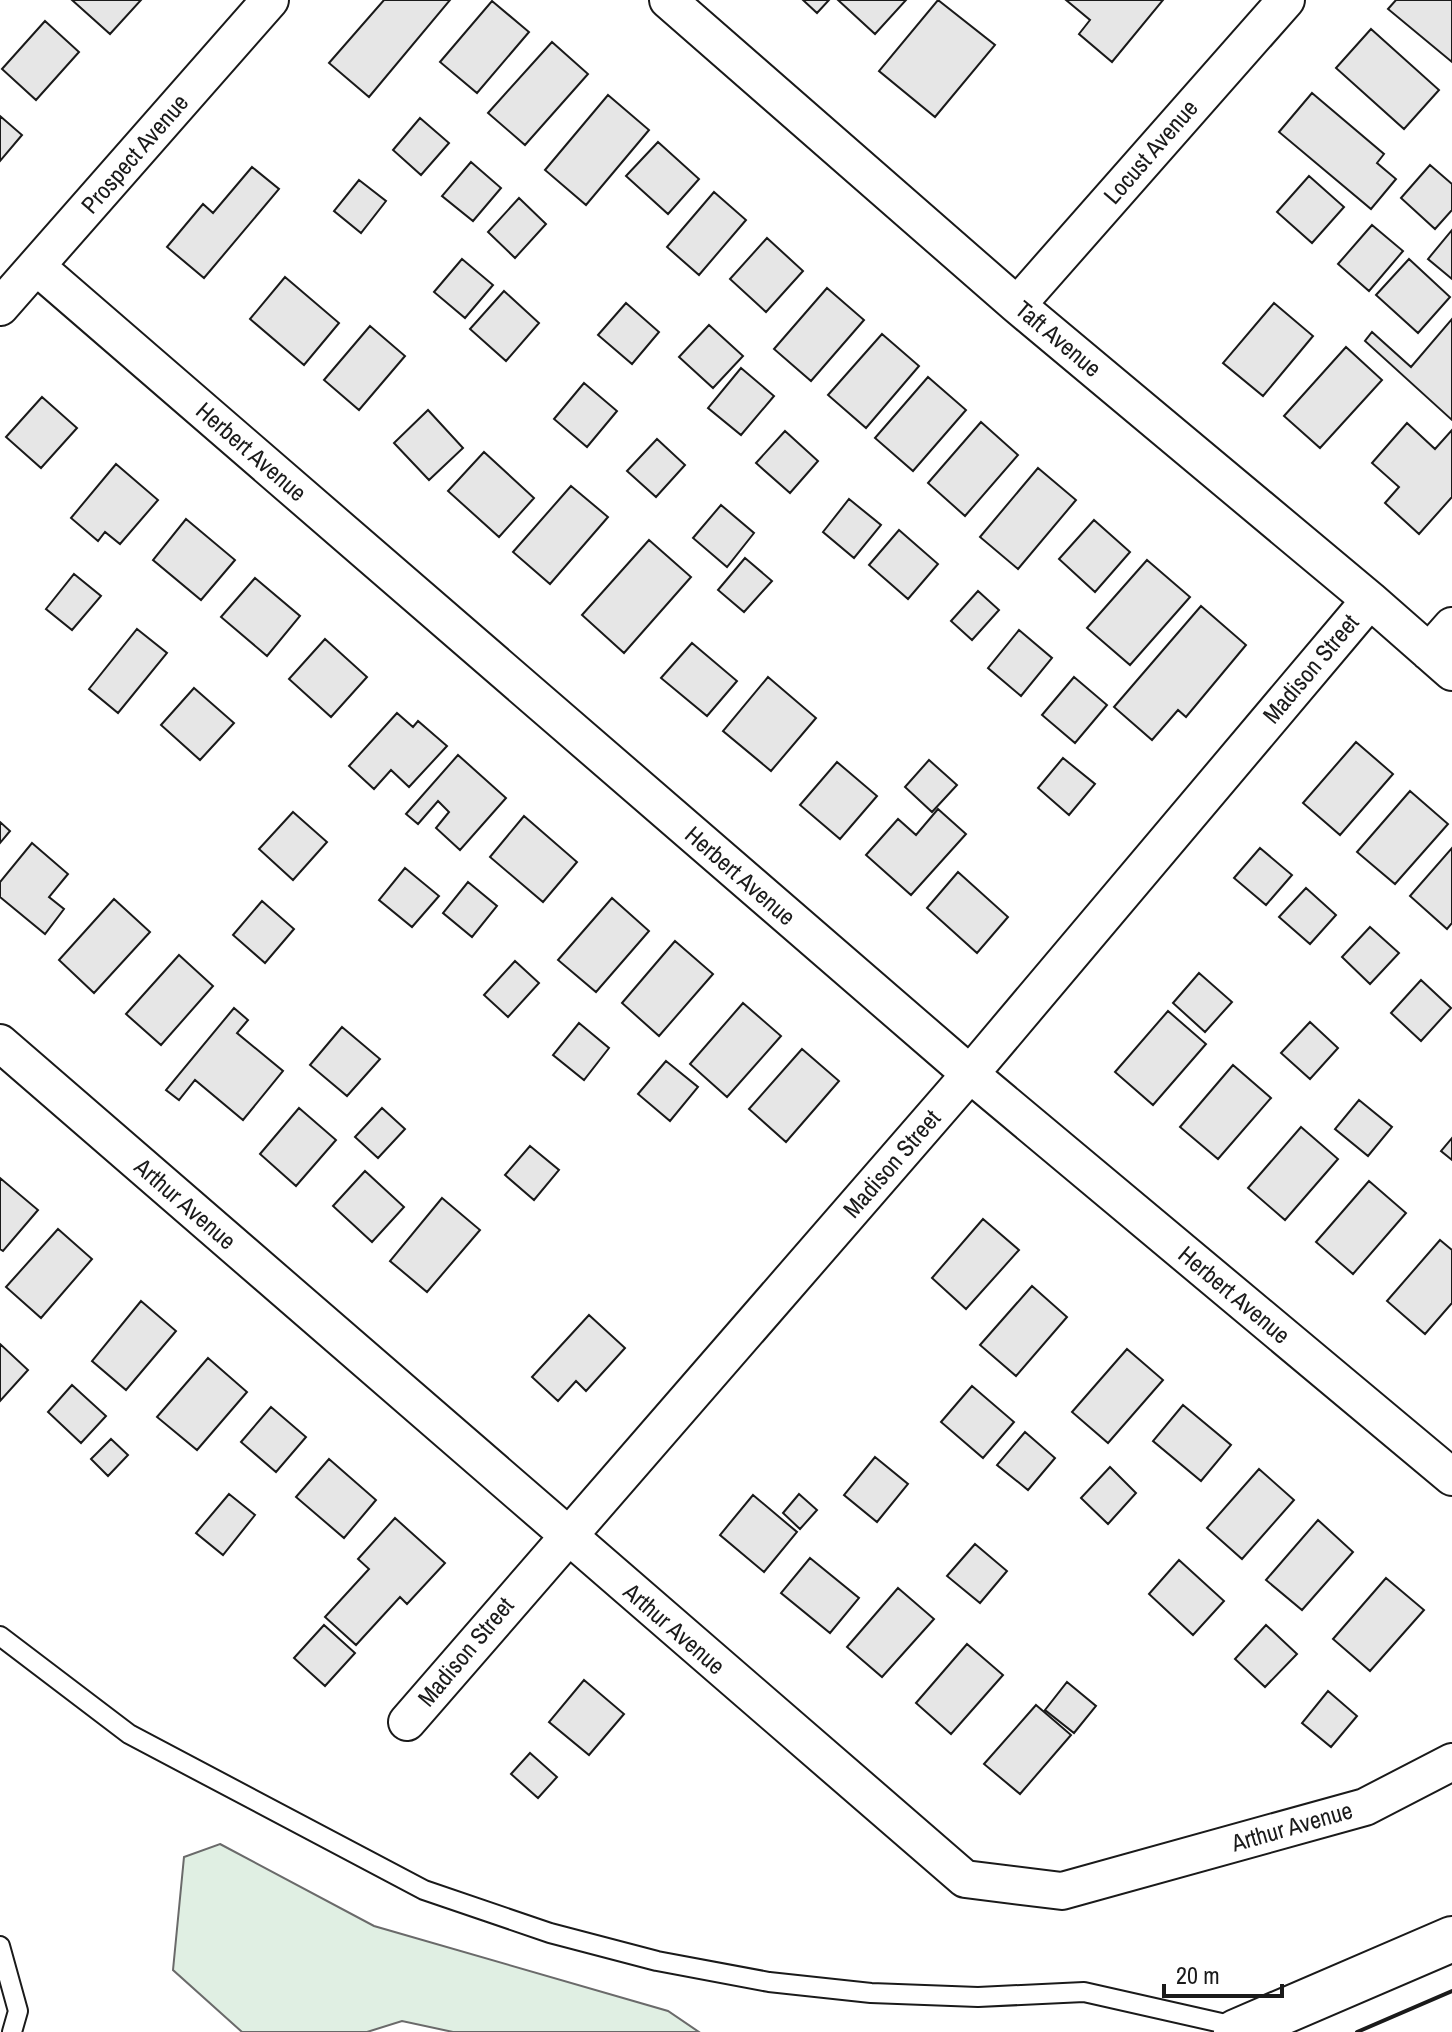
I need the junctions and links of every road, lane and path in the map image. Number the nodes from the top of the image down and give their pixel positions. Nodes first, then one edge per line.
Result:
1 (270, 0) edge
2 (668, 0) edge
3 (1286, 0) edge
4 (36, 266) junction
5 (1017, 305) junction
6 (0, 307) edge
7 (1370, 600) junction
8 (1444, 650) edge
9 (0, 1043) edge
10 (970, 1074) junction
11 (1452, 1477) edge
12 (566, 1536) junction
13 (0, 1636) edge
14 (407, 1722) dead end
15 (1452, 1762) edge
16 (1452, 1939) edge
17 (0, 1946) edge
18 (1241, 2030) edge
19 (12, 2032) edge

1 - 4 street, Prospect Avenue
2 - 5 street, Taft Avenue
3 - 5 street, Locust Avenue
4 - 6 street, Prospect Avenue
4 - 10 street, Herbert Avenue
5 - 7 street, Taft Avenue
7 - 8 street, Taft Avenue
7 - 10 street, Madison Street
9 - 12 street, Arthur Avenue
10 - 11 street, Herbert Avenue
10 - 12 street, Madison Street
12 - 14 street, Madison Street
12 - 15 street, Arthur Avenue
13 - 18 lane
16 - 18 highway
17 - 19 lane

